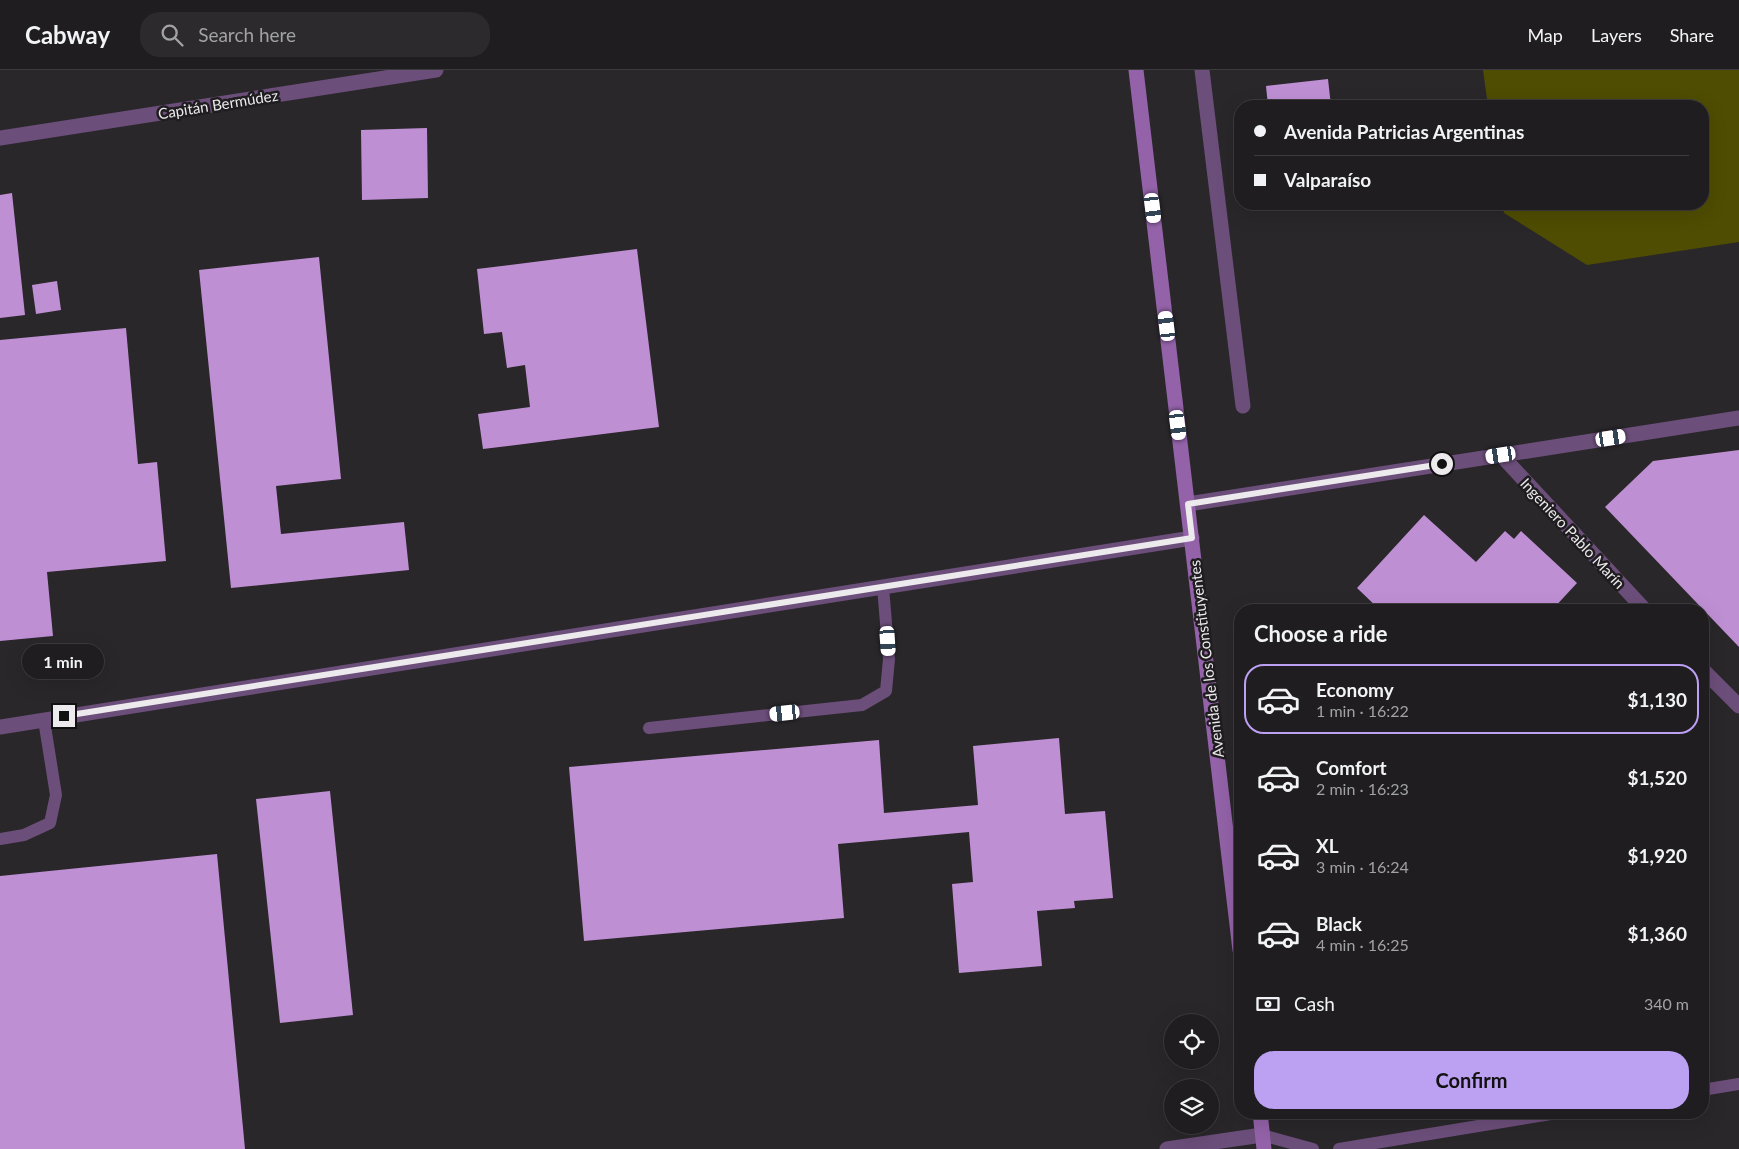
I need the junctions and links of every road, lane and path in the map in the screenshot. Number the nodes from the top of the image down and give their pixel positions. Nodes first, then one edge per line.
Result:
1 (436, 70) edge
2 (1136, 70) edge
3 (1202, 70) edge
4 (0, 138) edge
5 (1243, 406) dead end
6 (1739, 418) edge
7 (1501, 455) junction
8 (1188, 504) junction
9 (1192, 538) junction
10 (884, 587) junction
11 (1639, 604) edge
12 (1709, 676) edge
13 (1739, 706) edge
14 (44, 720) junction
15 (0, 726) edge
16 (649, 728) dead end
17 (0, 838) edge
18 (1234, 898) edge
19 (1739, 1084) edge
20 (1709, 1089) edge
21 (1261, 1119) edge
22 (1520, 1119) edge
23 (1263, 1142) edge
24 (1167, 1149) edge
25 (1312, 1149) edge
26 (1339, 1149) edge

1 - 4 street, Capitán Bermúdez
2 - 8 main road, Avenida de los Constituyentes
3 - 5 street
6 - 7 street
7 - 8 street
7 - 11 street, Ingeniero Pablo Marín
8 - 9 main road, Avenida de los Constituyentes
9 - 10 street
9 - 18 main road, Avenida de los Constituyentes
10 - 14 street
10 - 16 lane
12 - 13 street
14 - 15 street
14 - 17 lane
19 - 20 lane
21 - 23 main road
22 - 26 lane
23 - 24 street
23 - 25 lane

